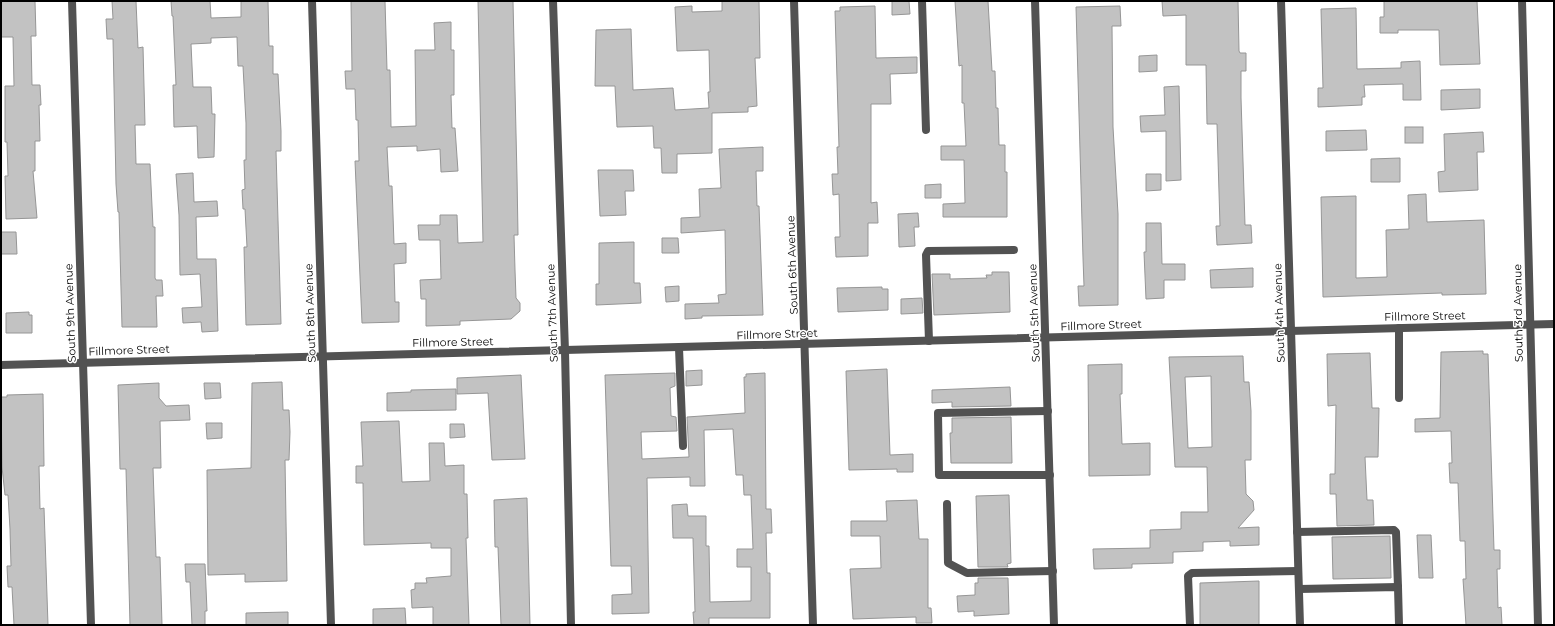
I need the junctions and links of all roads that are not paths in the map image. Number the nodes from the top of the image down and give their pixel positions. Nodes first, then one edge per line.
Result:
1 (72, 1) edge
2 (312, 1) edge
3 (553, 1) edge
4 (794, 1) edge
5 (922, 1) edge
6 (1036, 1) edge
7 (1281, 1) edge
8 (1522, 1) edge
9 (926, 130) dead end
10 (1014, 250) dead end
11 (1554, 324) edge
12 (1529, 325) junction
13 (1399, 328) junction
14 (1291, 330) junction
15 (1046, 338) junction
16 (929, 341) junction
17 (806, 344) junction
18 (679, 348) junction
19 (564, 351) junction
20 (323, 356) junction
21 (83, 363) junction
22 (1, 365) edge
23 (1399, 398) dead end
24 (1048, 411) junction
25 (683, 446) dead end
26 (1050, 474) junction
27 (947, 504) dead end
28 (1297, 532) junction
29 (1053, 571) junction
30 (1298, 571) junction
31 (1398, 587) junction
32 (1299, 589) junction
33 (91, 625) edge
34 (331, 625) edge
35 (571, 625) edge
36 (813, 625) edge
37 (1054, 625) edge
38 (1190, 625) edge
39 (1300, 625) edge
40 (1399, 625) edge
41 (1538, 625) edge

1 - 21 street, South 9th Avenue
2 - 20 street, South 8th Avenue
3 - 19 street, South 7th Avenue
4 - 17 street, South 6th Avenue
5 - 9 street
6 - 15 street, South 5th Avenue
7 - 14 street, South 4th Avenue
8 - 12 street, South 3rd Avenue
10 - 16 street
11 - 12 street, Fillmore Street
12 - 13 street, Fillmore Street
12 - 41 street, South 3rd Avenue
13 - 14 street, Fillmore Street
13 - 23 street
14 - 15 street, Fillmore Street
14 - 28 street, South 4th Avenue
15 - 16 street, Fillmore Street
15 - 24 street, South 5th Avenue
16 - 17 street, Fillmore Street
17 - 18 street, Fillmore Street
17 - 36 street, South 6th Avenue
18 - 19 street, Fillmore Street
18 - 25 street
19 - 20 street, Fillmore Street
19 - 35 street, South 7th Avenue
20 - 21 street, Fillmore Street
20 - 34 street, South 8th Avenue
21 - 22 street, Fillmore Street
21 - 33 street, South 9th Avenue
24 - 26 street, South 5th Avenue
24 - 26 street
26 - 29 street, South 5th Avenue
27 - 29 street
28 - 30 street, South 4th Avenue
28 - 31 street
29 - 37 street, South 5th Avenue
30 - 32 street, South 4th Avenue
30 - 38 street
31 - 32 street
31 - 40 street
32 - 39 street, South 4th Avenue

